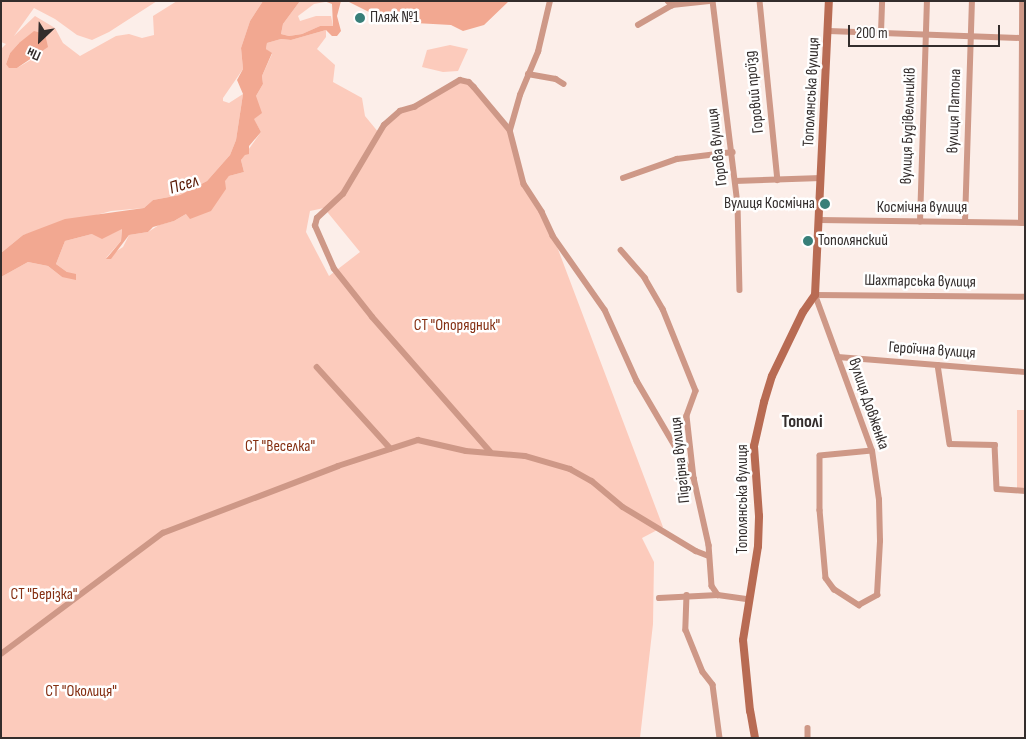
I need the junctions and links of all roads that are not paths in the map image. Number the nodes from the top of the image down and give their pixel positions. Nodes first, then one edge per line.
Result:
1 (550, 1) edge
2 (711, 1) edge
3 (760, 1) edge
4 (829, 1) edge
5 (882, 1) edge
6 (927, 1) edge
7 (972, 1) edge
8 (1022, 1) edge
9 (670, 3) edge
10 (638, 25) dead end
11 (828, 31) junction
12 (881, 33) junction
13 (926, 34) junction
14 (970, 36) junction
15 (1023, 38) edge
16 (528, 74) junction
17 (564, 84) dead end
18 (510, 130) junction
19 (733, 152) junction
20 (623, 178) dead end
21 (821, 178) junction
22 (778, 180) junction
23 (736, 181) junction
24 (819, 220) junction
25 (920, 222) junction
26 (965, 222) junction
27 (1023, 223) edge
28 (621, 250) dead end
29 (740, 290) dead end
30 (815, 295) junction
31 (1025, 297) edge
32 (838, 357) junction
33 (938, 365) junction
34 (317, 367) dead end
35 (1025, 372) edge
36 (391, 449) junction
37 (872, 451) junction
38 (490, 452) junction
39 (694, 478) junction
40 (1025, 491) edge
41 (709, 556) junction
42 (687, 595) junction
43 (718, 595) junction
44 (660, 598) dead end
45 (748, 599) junction
46 (1, 654) edge
47 (808, 728) dead end
48 (720, 738) edge
49 (755, 738) edge
50 (808, 738) edge

1 - 16 street
2 - 9 street, Горова вулиця
2 - 19 street, Горова вулиця
3 - 22 street, Горовий проїзд
4 - 11 street, Тополянська вулиця
5 - 12 street
6 - 13 street, вулиця Будівельників
7 - 14 street, вулиця Патона
8 - 15 street
9 - 10 street, Горова вулиця
11 - 12 street
11 - 21 street, Тополянська вулиця
12 - 13 street
13 - 14 street
13 - 25 street, вулиця Будівельників
14 - 15 street
14 - 26 street, вулиця Патона
15 - 27 street
16 - 17 street
16 - 18 street
18 - 38 street
18 - 39 street
19 - 20 street
19 - 23 street, Горова вулиця
21 - 22 street
21 - 24 street, Тополянська вулиця
22 - 23 street
23 - 29 street, Горова вулиця
24 - 25 street, Космічна вулиця
24 - 30 street, Тополянська вулиця
25 - 26 street, Космічна вулиця
26 - 27 street, Космічна вулиця
28 - 39 street, Підгірна вулиця
30 - 31 street, Шахтарська вулиця
30 - 32 street, вулиця Довженка
30 - 45 street, Тополянська вулиця
32 - 33 street, Героїчна вулиця
32 - 37 street, вулиця Довженка
33 - 35 street, Героїчна вулиця
33 - 40 street
34 - 36 street
36 - 38 street
36 - 46 street
37 - 37 street, вулиця Довженка
38 - 41 street
39 - 41 street, Підгірна вулиця
41 - 43 street, Підгірна вулиця
42 - 43 street
42 - 44 street
42 - 48 street
43 - 45 street
45 - 49 street, Тополянська вулиця
47 - 50 street

